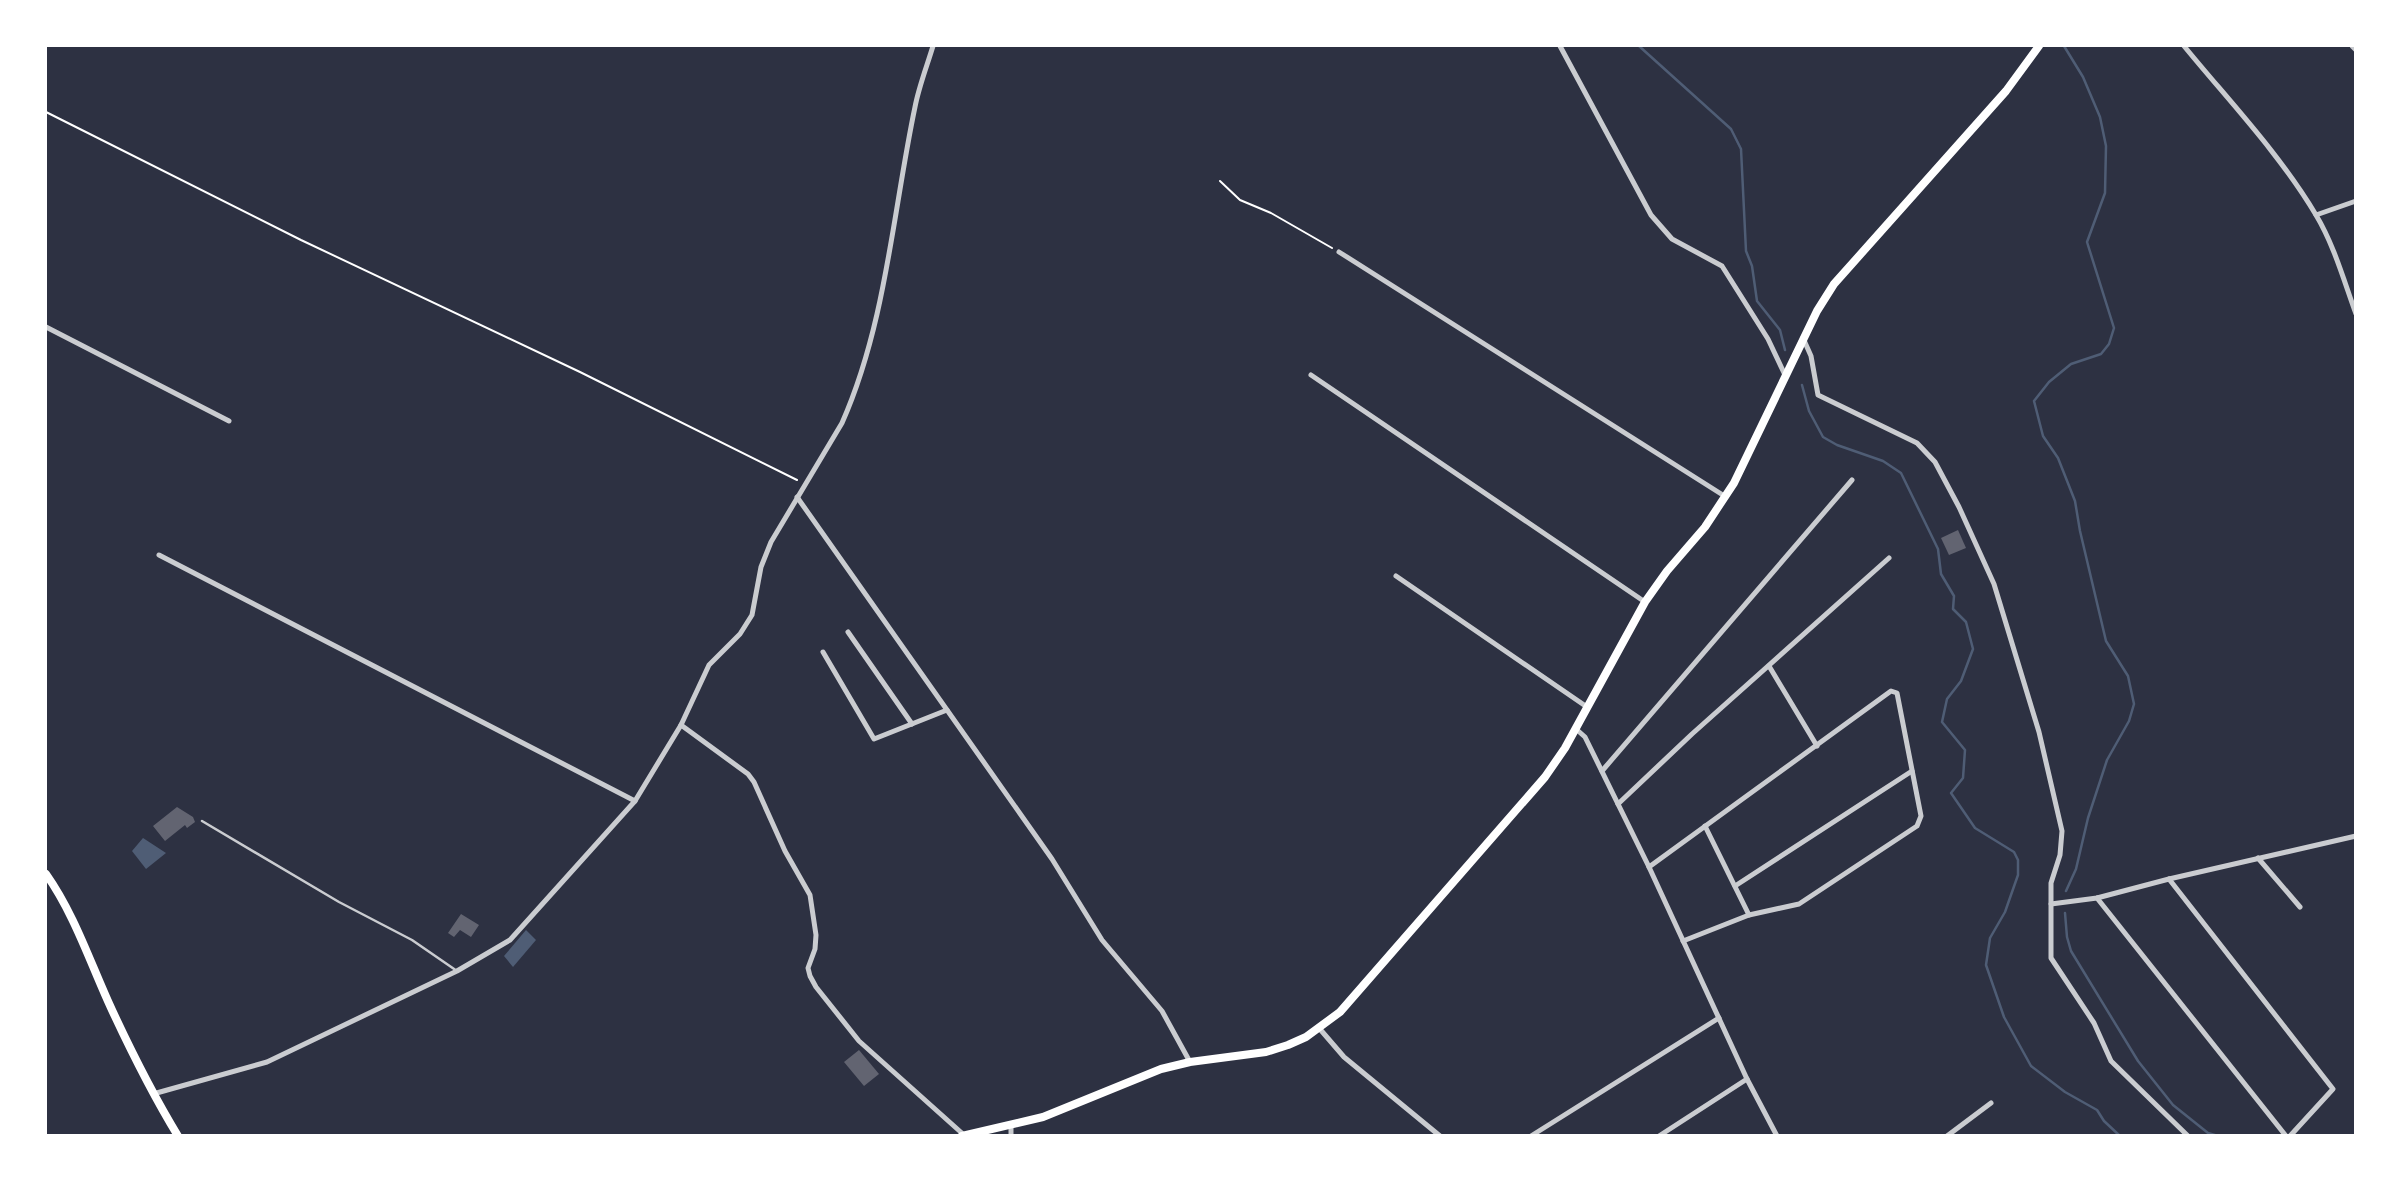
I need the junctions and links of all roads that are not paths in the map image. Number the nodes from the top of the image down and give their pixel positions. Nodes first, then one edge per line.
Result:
1 (933, 46) edge
2 (1560, 46) edge
3 (2039, 46) edge
4 (2184, 46) edge
5 (2352, 46) edge
6 (2356, 50) edge
7 (2356, 201) edge
8 (2316, 215) junction
9 (1339, 252) road end
10 (2356, 314) edge
11 (46, 327) edge
12 (1803, 338) junction
13 (1311, 374) dead end
14 (1785, 375) junction
15 (229, 421) dead end
16 (1852, 480) dead end
17 (1726, 497) junction
18 (797, 498) junction
19 (159, 555) dead end
20 (1889, 558) dead end
21 (1396, 576) dead end
22 (1645, 602) junction
23 (848, 632) dead end
24 (823, 652) dead end
25 (1769, 666) junction
26 (1587, 707) junction
27 (947, 710) junction
28 (912, 724) junction
29 (681, 725) junction
30 (1576, 729) junction
31 (1817, 746) junction
32 (1602, 771) junction
33 (1912, 771) junction
34 (635, 801) junction
35 (1618, 804) junction
36 (202, 821) dead end
37 (1705, 827) junction
38 (2356, 836) edge
39 (2259, 858) junction
40 (1649, 867) junction
41 (46, 874) edge
42 (2169, 879) junction
43 (1735, 886) junction
44 (2097, 898) junction
45 (2051, 904) junction
46 (2300, 907) dead end
47 (1749, 915) junction
48 (1683, 941) junction
49 (457, 971) junction
50 (1719, 1018) junction
51 (1320, 1028) junction
52 (1190, 1062) junction
53 (1747, 1079) junction
54 (153, 1094) junction
55 (1991, 1103) dead end
56 (1011, 1125) junction
57 (963, 1135) edge
58 (178, 1136) edge
59 (1011, 1136) edge
60 (1440, 1136) edge
61 (1531, 1136) edge
62 (1659, 1136) edge
63 (1777, 1136) edge
64 (1947, 1136) edge
65 (2188, 1136) edge
66 (2288, 1136) edge

1 - 18 street
2 - 14 street
3 - 12 main road
4 - 8 street
5 - 6 street
7 - 8 street
8 - 10 street
9 - 17 street
11 - 15 street
12 - 14 main road
12 - 45 street
13 - 22 street
14 - 17 main road
16 - 32 street
17 - 22 main road
18 - 27 street
18 - 29 street
19 - 34 street
20 - 25 street
21 - 26 street
22 - 26 main road
23 - 28 street
24 - 28 street
25 - 31 street
25 - 35 street
26 - 30 main road
27 - 28 street
27 - 52 street
29 - 34 street
29 - 57 street
30 - 32 street
30 - 51 main road
31 - 33 street
31 - 37 street
32 - 35 street
33 - 43 street
33 - 47 street
34 - 49 street
35 - 40 street
36 - 49 lane
37 - 40 street
37 - 43 street
38 - 39 street
39 - 42 street
39 - 46 street
40 - 48 street
41 - 54 main road
42 - 44 street
42 - 66 street
43 - 47 street
44 - 45 street
44 - 66 street
45 - 65 street
47 - 48 street
48 - 50 street
49 - 54 street
50 - 53 street
50 - 61 street
51 - 52 main road
51 - 60 street
52 - 56 main road
53 - 62 street
53 - 63 street
54 - 58 main road
55 - 64 street
56 - 57 main road
56 - 59 street

